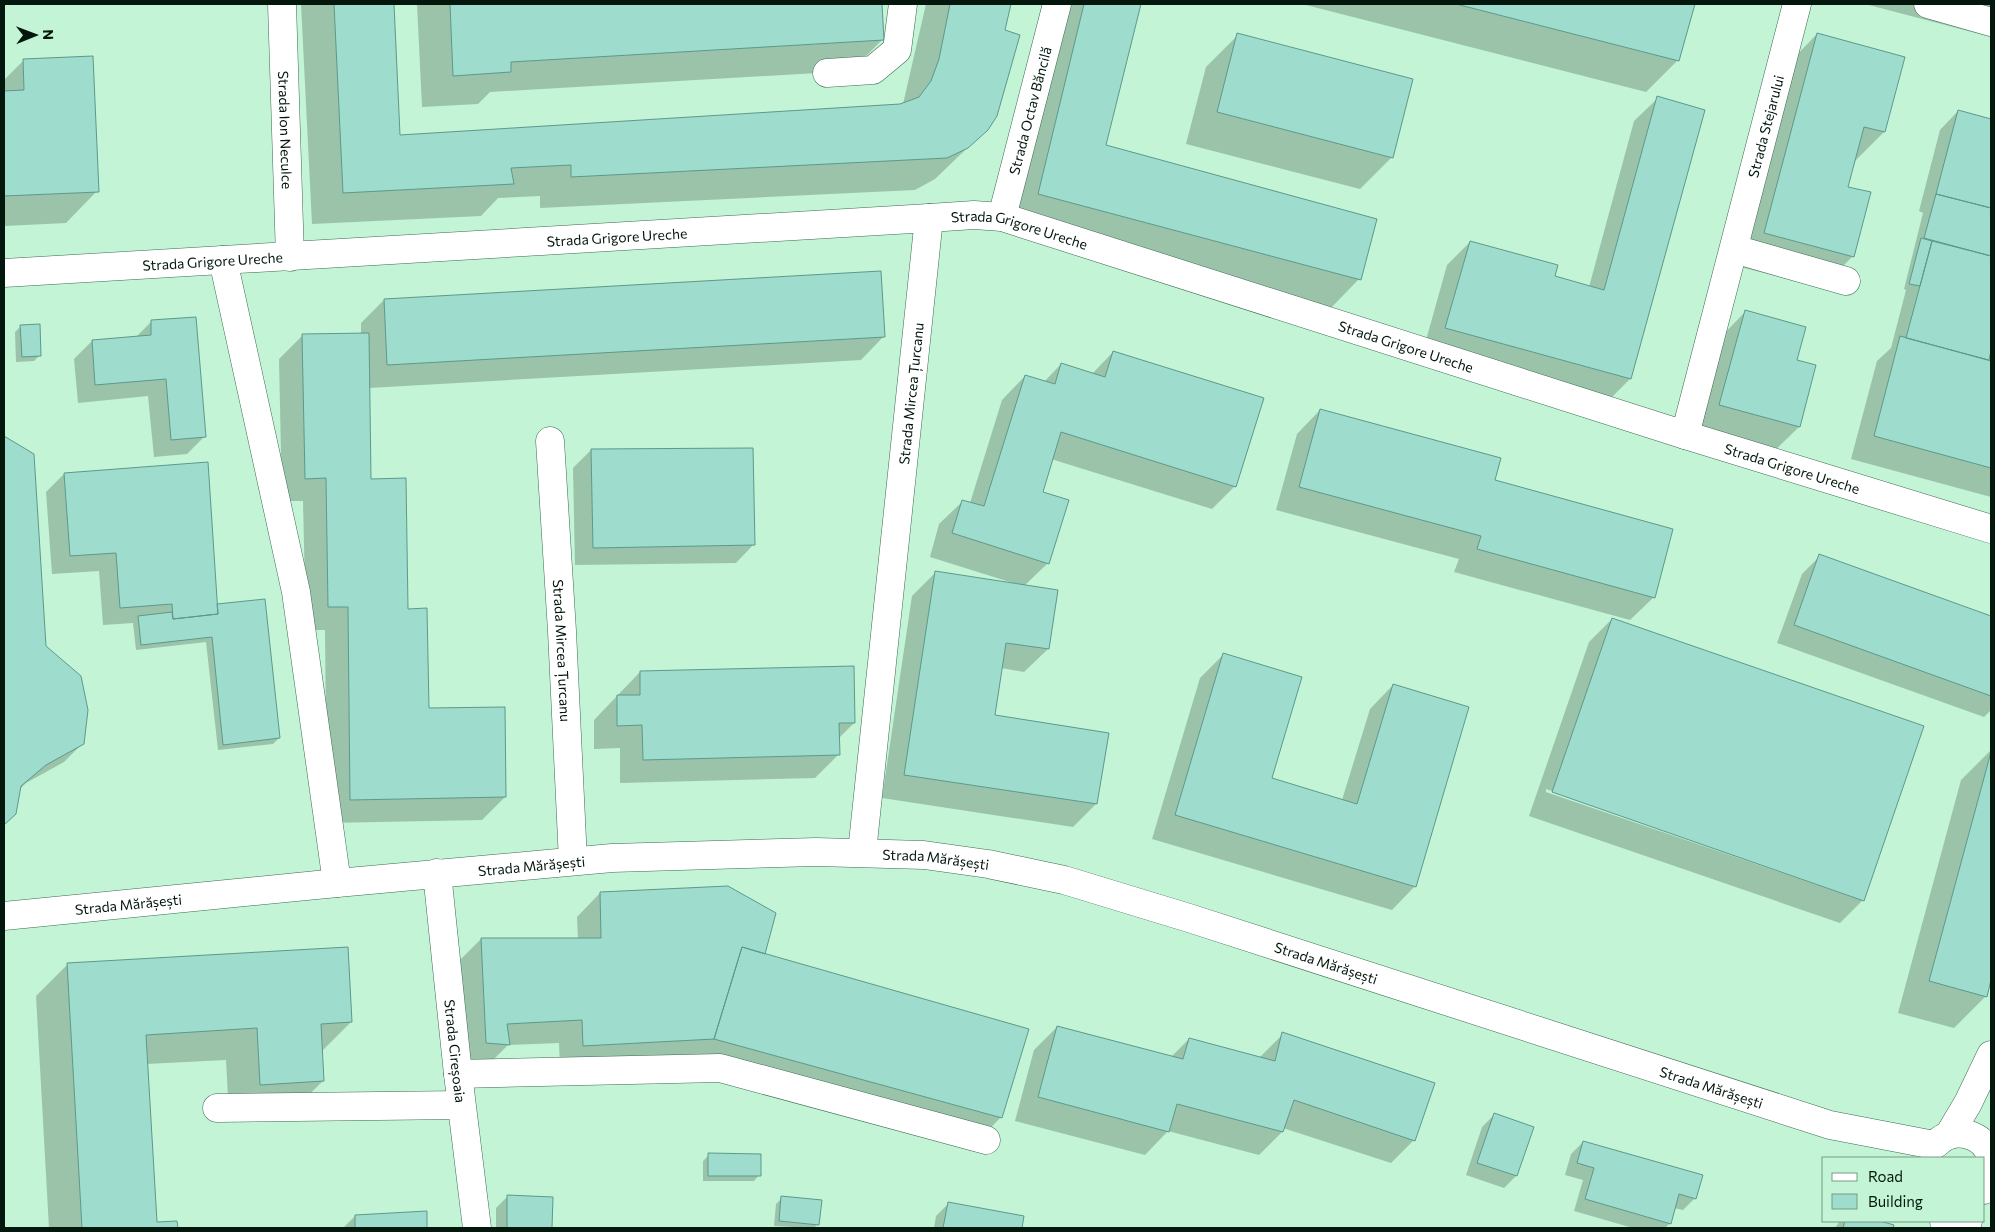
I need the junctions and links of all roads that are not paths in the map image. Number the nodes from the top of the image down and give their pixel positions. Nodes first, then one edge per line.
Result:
1 (282, 4) edge
2 (903, 4) edge
3 (1057, 4) edge
4 (1797, 4) edge
5 (1928, 4) edge
6 (1991, 22) edge
7 (827, 73) dead end
8 (1002, 217) junction
9 (929, 218) junction
10 (1734, 249) junction
11 (290, 257) junction
12 (223, 260) junction
13 (4, 273) edge
14 (1846, 281) dead end
15 (1685, 435) junction
16 (550, 441) dead end
17 (1991, 529) edge
18 (862, 852) junction
19 (573, 861) junction
20 (437, 873) junction
21 (337, 883) junction
22 (4, 916) edge
23 (1991, 1054) edge
24 (458, 1074) junction
25 (461, 1105) junction
26 (216, 1108) dead end
27 (1830, 1125) junction
28 (986, 1140) dead end
29 (1937, 1146) edge
30 (1893, 1157) edge
31 (1991, 1158) edge
32 (1985, 1187) edge
33 (477, 1228) edge

1 - 11 street, Strada Ion Neculce
2 - 7 street
3 - 8 street, Strada Octav Băncilă
4 - 10 street, Strada Stejarului
5 - 6 street
8 - 9 street, Strada Grigore Ureche
8 - 15 street, Strada Grigore Ureche
9 - 11 street, Strada Grigore Ureche
9 - 18 street, Strada Mircea Țurcanu
10 - 14 street
10 - 15 street, Strada Stejarului
11 - 12 street, Strada Grigore Ureche
12 - 13 street, Strada Grigore Ureche
12 - 21 street
15 - 17 street, Strada Grigore Ureche
16 - 19 street, Strada Mircea Țurcanu
18 - 19 street, Strada Mărășești
18 - 27 street, Strada Mărășești
19 - 20 street, Strada Mărășești
20 - 21 street, Strada Mărășești
20 - 24 street, Strada Cireșoaia
21 - 22 street, Strada Mărășești
23 - 29 street
24 - 25 street, Strada Cireșoaia
24 - 28 street
25 - 26 street
25 - 33 street, Strada Cireșoaia
27 - 29 street, Strada Mărășești
27 - 30 street, Strada Mărășești
29 - 31 street, Strada Mărășești
31 - 32 street

